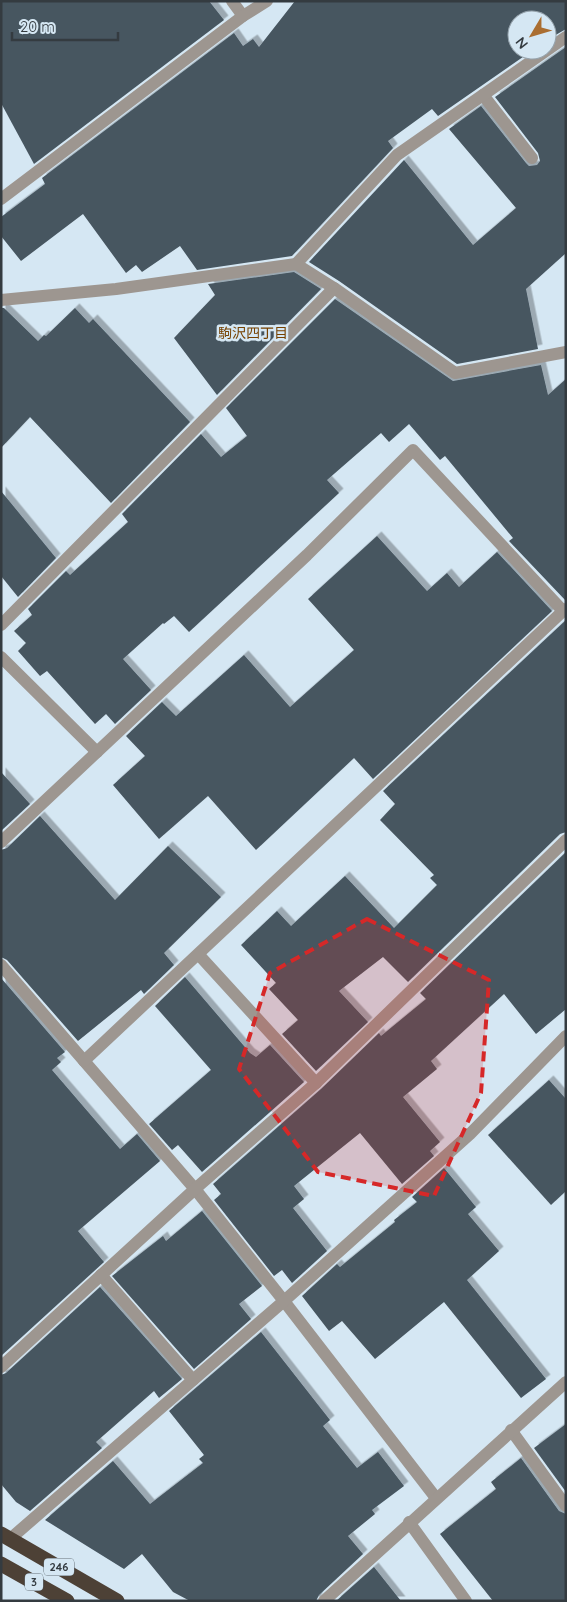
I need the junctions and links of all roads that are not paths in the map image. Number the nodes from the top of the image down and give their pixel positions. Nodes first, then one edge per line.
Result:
1 (232, 1) edge
2 (267, 1) edge
3 (243, 16) junction
4 (566, 37) edge
5 (483, 95) junction
6 (532, 158) dead end
7 (1, 199) edge
8 (296, 264) junction
9 (334, 288) junction
10 (1, 300) edge
11 (566, 352) edge
12 (564, 610) edge
13 (1, 625) edge
14 (1, 657) edge
15 (97, 752) junction
16 (566, 840) edge
17 (1, 842) edge
18 (199, 955) junction
19 (1, 964) edge
20 (566, 1036) edge
21 (84, 1061) junction
22 (316, 1083) junction
23 (195, 1190) junction
24 (102, 1275) junction
25 (284, 1301) junction
26 (1, 1366) edge
27 (193, 1380) junction
28 (566, 1382) edge
29 (511, 1430) junction
30 (436, 1498) junction
31 (566, 1506) edge
32 (409, 1522) junction
33 (6, 1536) edge
34 (1, 1564) edge
35 (67, 1601) edge
36 (117, 1601) edge
37 (324, 1601) edge
38 (466, 1601) edge

1 - 3 street
2 - 3 street
3 - 7 street
4 - 5 street
5 - 6 street
5 - 8 street
8 - 9 street
8 - 10 street
9 - 11 street
9 - 13 street
12 - 15 street
12 - 18 street
14 - 15 street
15 - 17 street
16 - 22 street
18 - 21 street
18 - 22 street
19 - 21 street
20 - 25 street
21 - 23 street
22 - 23 street
23 - 24 street
23 - 25 street
24 - 26 street
24 - 27 street
25 - 27 street
25 - 30 street
27 - 33 street
28 - 29 street
29 - 30 street
29 - 31 street
30 - 32 street
32 - 37 street
32 - 38 street
33 - 36 highway, 246
34 - 35 highway, 3

